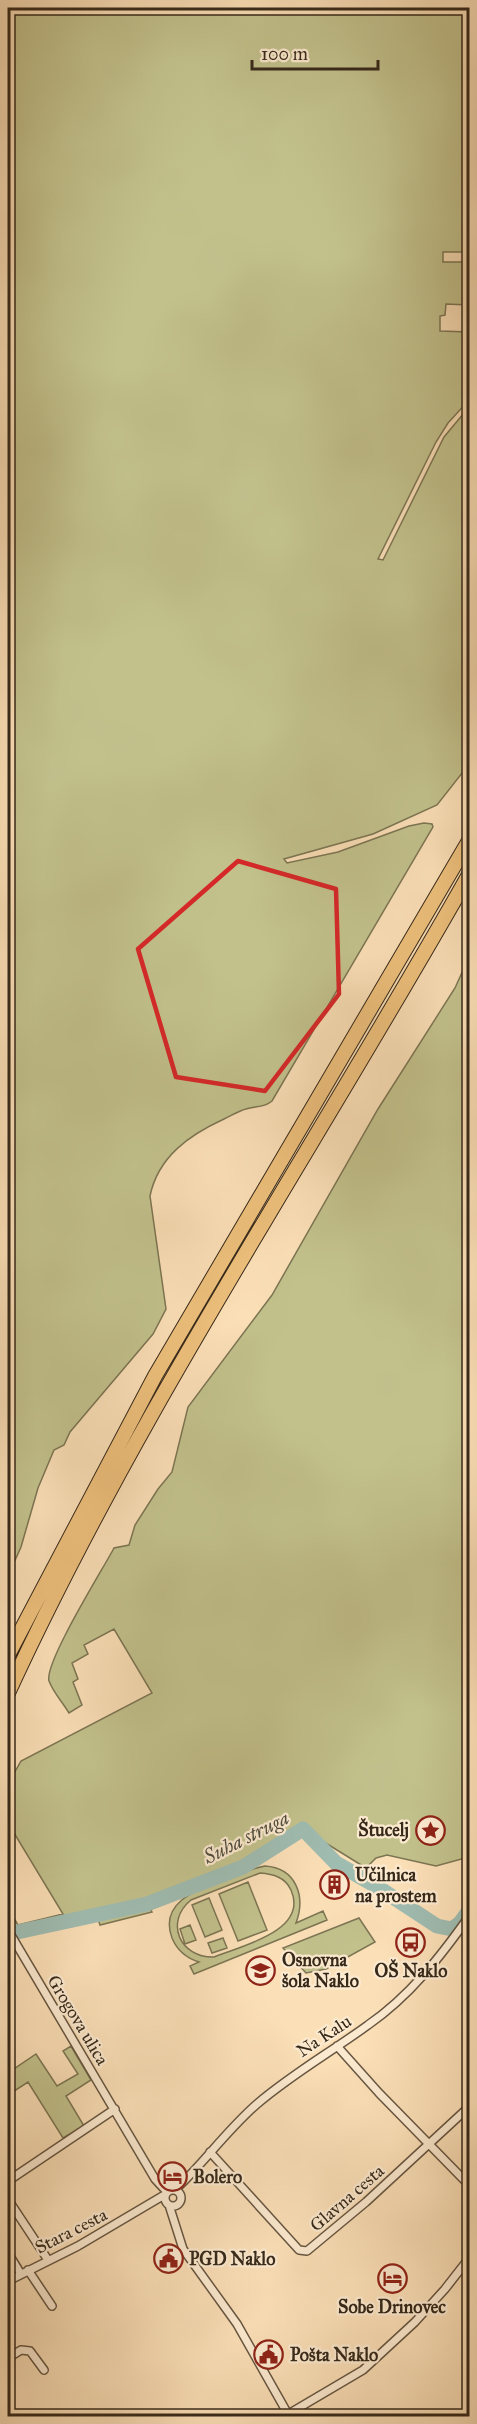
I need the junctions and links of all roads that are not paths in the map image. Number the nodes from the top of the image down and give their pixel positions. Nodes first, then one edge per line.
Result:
1 (470, 839) edge
2 (470, 873) edge
3 (8, 1655) edge
4 (8, 1693) edge
5 (470, 1915) edge
6 (8, 1930) edge
7 (337, 2046) junction
8 (470, 2106) edge
9 (115, 2109) junction
10 (429, 2144) junction
11 (210, 2152) junction
12 (9, 2178) edge
13 (470, 2186) edge
14 (172, 2198) junction
15 (11, 2204) dead end
16 (8, 2253) edge
17 (470, 2257) edge
18 (48, 2260) junction
19 (25, 2272) junction
20 (8, 2281) edge
21 (52, 2306) dead end
22 (8, 2358) edge
23 (44, 2370) dead end
24 (287, 2416) edge

1 - 3 highway
2 - 4 highway
5 - 7 street, Na Kalu
6 - 9 street, Grogova ulica
7 - 10 street
7 - 11 street, Na Kalu
8 - 10 street, Glavna cesta
9 - 12 street
9 - 14 street, Grogova ulica
10 - 11 street, Glavna cesta
10 - 13 street
11 - 14 street, Na Kalu
14 - 18 street, Stara cesta
14 - 24 street
15 - 18 street
16 - 19 street
17 - 24 street
18 - 19 street, Stara cesta
19 - 20 street, Stara cesta
19 - 21 street
22 - 23 street

